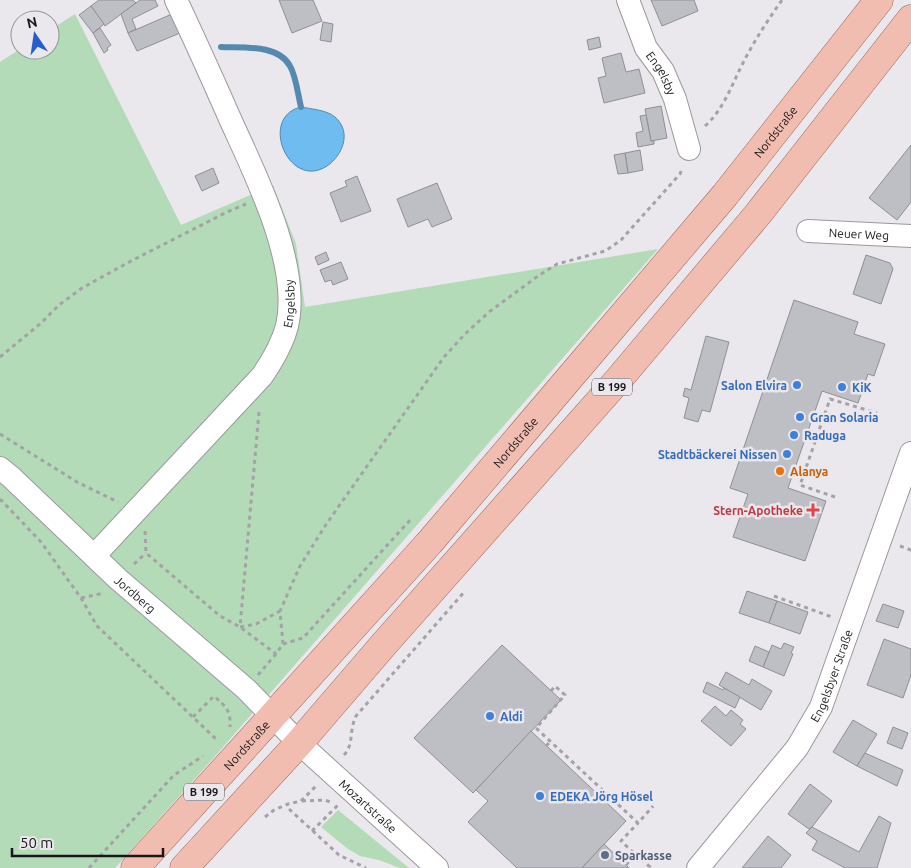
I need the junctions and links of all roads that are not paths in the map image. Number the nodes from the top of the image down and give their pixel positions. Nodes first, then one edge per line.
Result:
1 (176, 0) edge
2 (628, 0) edge
3 (879, 0) edge
4 (911, 19) edge
5 (689, 149) road end
6 (808, 231) dead end
7 (911, 236) edge
8 (911, 454) edge
9 (0, 468) edge
10 (94, 556) junction
11 (272, 716) junction
12 (299, 744) junction
13 (135, 868) edge
14 (184, 868) edge
15 (437, 868) edge
16 (698, 868) edge

1 - 10 street, Engelsby
2 - 5 street, Engelsby
3 - 11 main road, Nordstraße / B 199
4 - 12 main road, B 199
6 - 7 street, Neuer Weg
8 - 16 street, Engelsbyer Straße
9 - 10 street, Jordberg
10 - 11 street, Jordberg
11 - 12 street, Mozartstraße
11 - 13 main road, Nordstraße / B 199
12 - 14 main road, B 199
12 - 15 street, Mozartstraße

